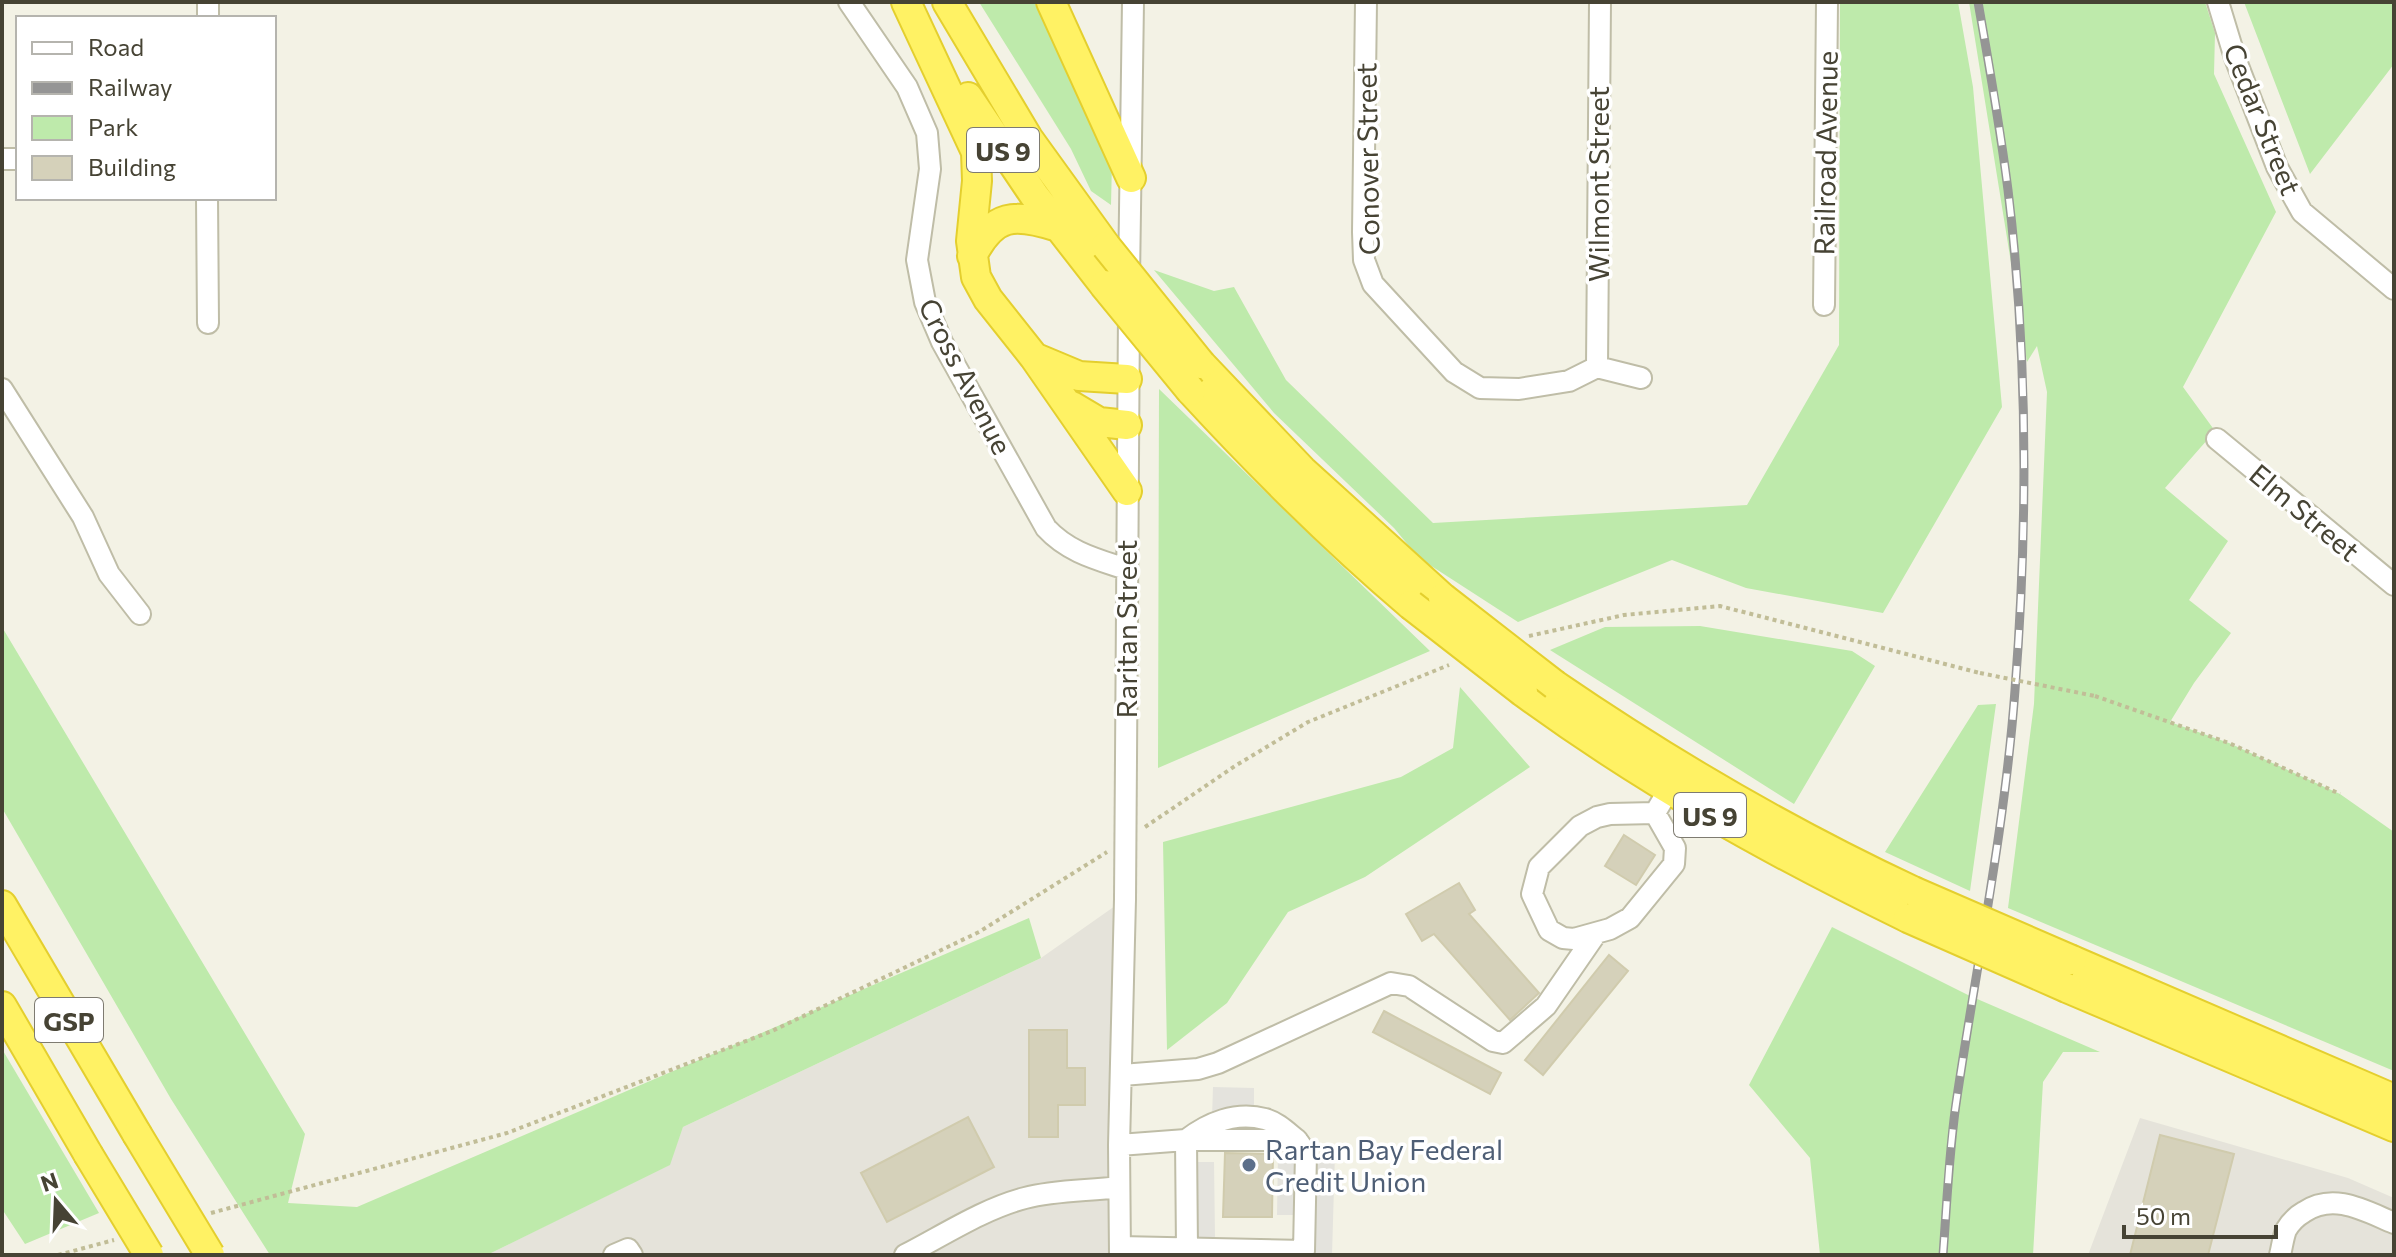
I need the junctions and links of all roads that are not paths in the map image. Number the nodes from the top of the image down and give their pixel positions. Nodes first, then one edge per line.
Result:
1 (849, 2) edge
2 (947, 2) edge
3 (959, 2) edge
4 (1051, 2) edge
5 (1133, 2) edge
6 (1366, 2) edge
7 (1600, 2) edge
8 (1827, 2) edge
9 (2218, 2) edge
10 (908, 6) edge
11 (980, 61) junction
12 (1131, 178) junction
13 (207, 200) edge
14 (1058, 227) junction
15 (972, 256) junction
16 (2394, 289) edge
17 (1824, 305) dead end
18 (208, 323) dead end
19 (1034, 357) junction
20 (1597, 367) junction
21 (1196, 378) junction
22 (1641, 378) dead end
23 (1127, 379) junction
24 (2, 389) edge
25 (1065, 401) junction
26 (1127, 425) junction
27 (2217, 439) dead end
28 (1127, 491) junction
29 (1126, 569) junction
30 (2394, 585) edge
31 (140, 614) dead end
32 (1661, 802) junction
33 (2, 905) edge
34 (1910, 905) junction
35 (1595, 935) junction
36 (2, 1006) edge
37 (1122, 1075) junction
38 (2394, 1099) edge
39 (2394, 1127) edge
40 (1186, 1140) junction
41 (1119, 1145) junction
42 (1119, 1187) junction
43 (2394, 1223) edge
44 (1187, 1249) junction
45 (1120, 1251) edge
46 (149, 1255) edge
47 (210, 1255) edge
48 (614, 1255) edge
49 (632, 1255) edge
50 (905, 1255) edge
51 (2280, 1255) edge

1 - 29 street, Cross Avenue
2 - 11 highway, US 9
3 - 11 highway
4 - 12 highway
5 - 12 street, Raritan Street
6 - 20 street, Conover Street
7 - 20 street, Wilmont Street
8 - 17 street, Railroad Avenue
9 - 16 street, Cedar Street
10 - 14 highway, US 9
10 - 15 highway
11 - 21 highway, US 9, bridge
12 - 23 street, Raritan Street
13 - 18 street
14 - 15 highway
14 - 21 highway, US 9, bridge
15 - 19 highway
19 - 23 highway
19 - 25 highway
20 - 22 street
21 - 32 highway, US 9, bridge
21 - 34 highway, US 9, bridge
23 - 26 street, Raritan Street
24 - 31 street
25 - 26 highway
25 - 28 highway
26 - 28 street, Raritan Street
27 - 30 street, Elm Street
28 - 29 street, Raritan Street
29 - 37 street, Raritan Street, bridge
32 - 34 highway, US 9
32 - 35 street
32 - 35 street
33 - 47 highway, GSP, bridge
34 - 38 highway, US 9, bridge
34 - 39 highway, US 9, bridge
35 - 37 street
36 - 46 highway, GSP, bridge
37 - 41 street, Raritan Street
40 - 41 street
40 - 44 street
40 - 44 street
41 - 42 street, Raritan Street
42 - 45 street, Raritan Street
42 - 50 street
43 - 51 street
44 - 45 street
48 - 49 street

